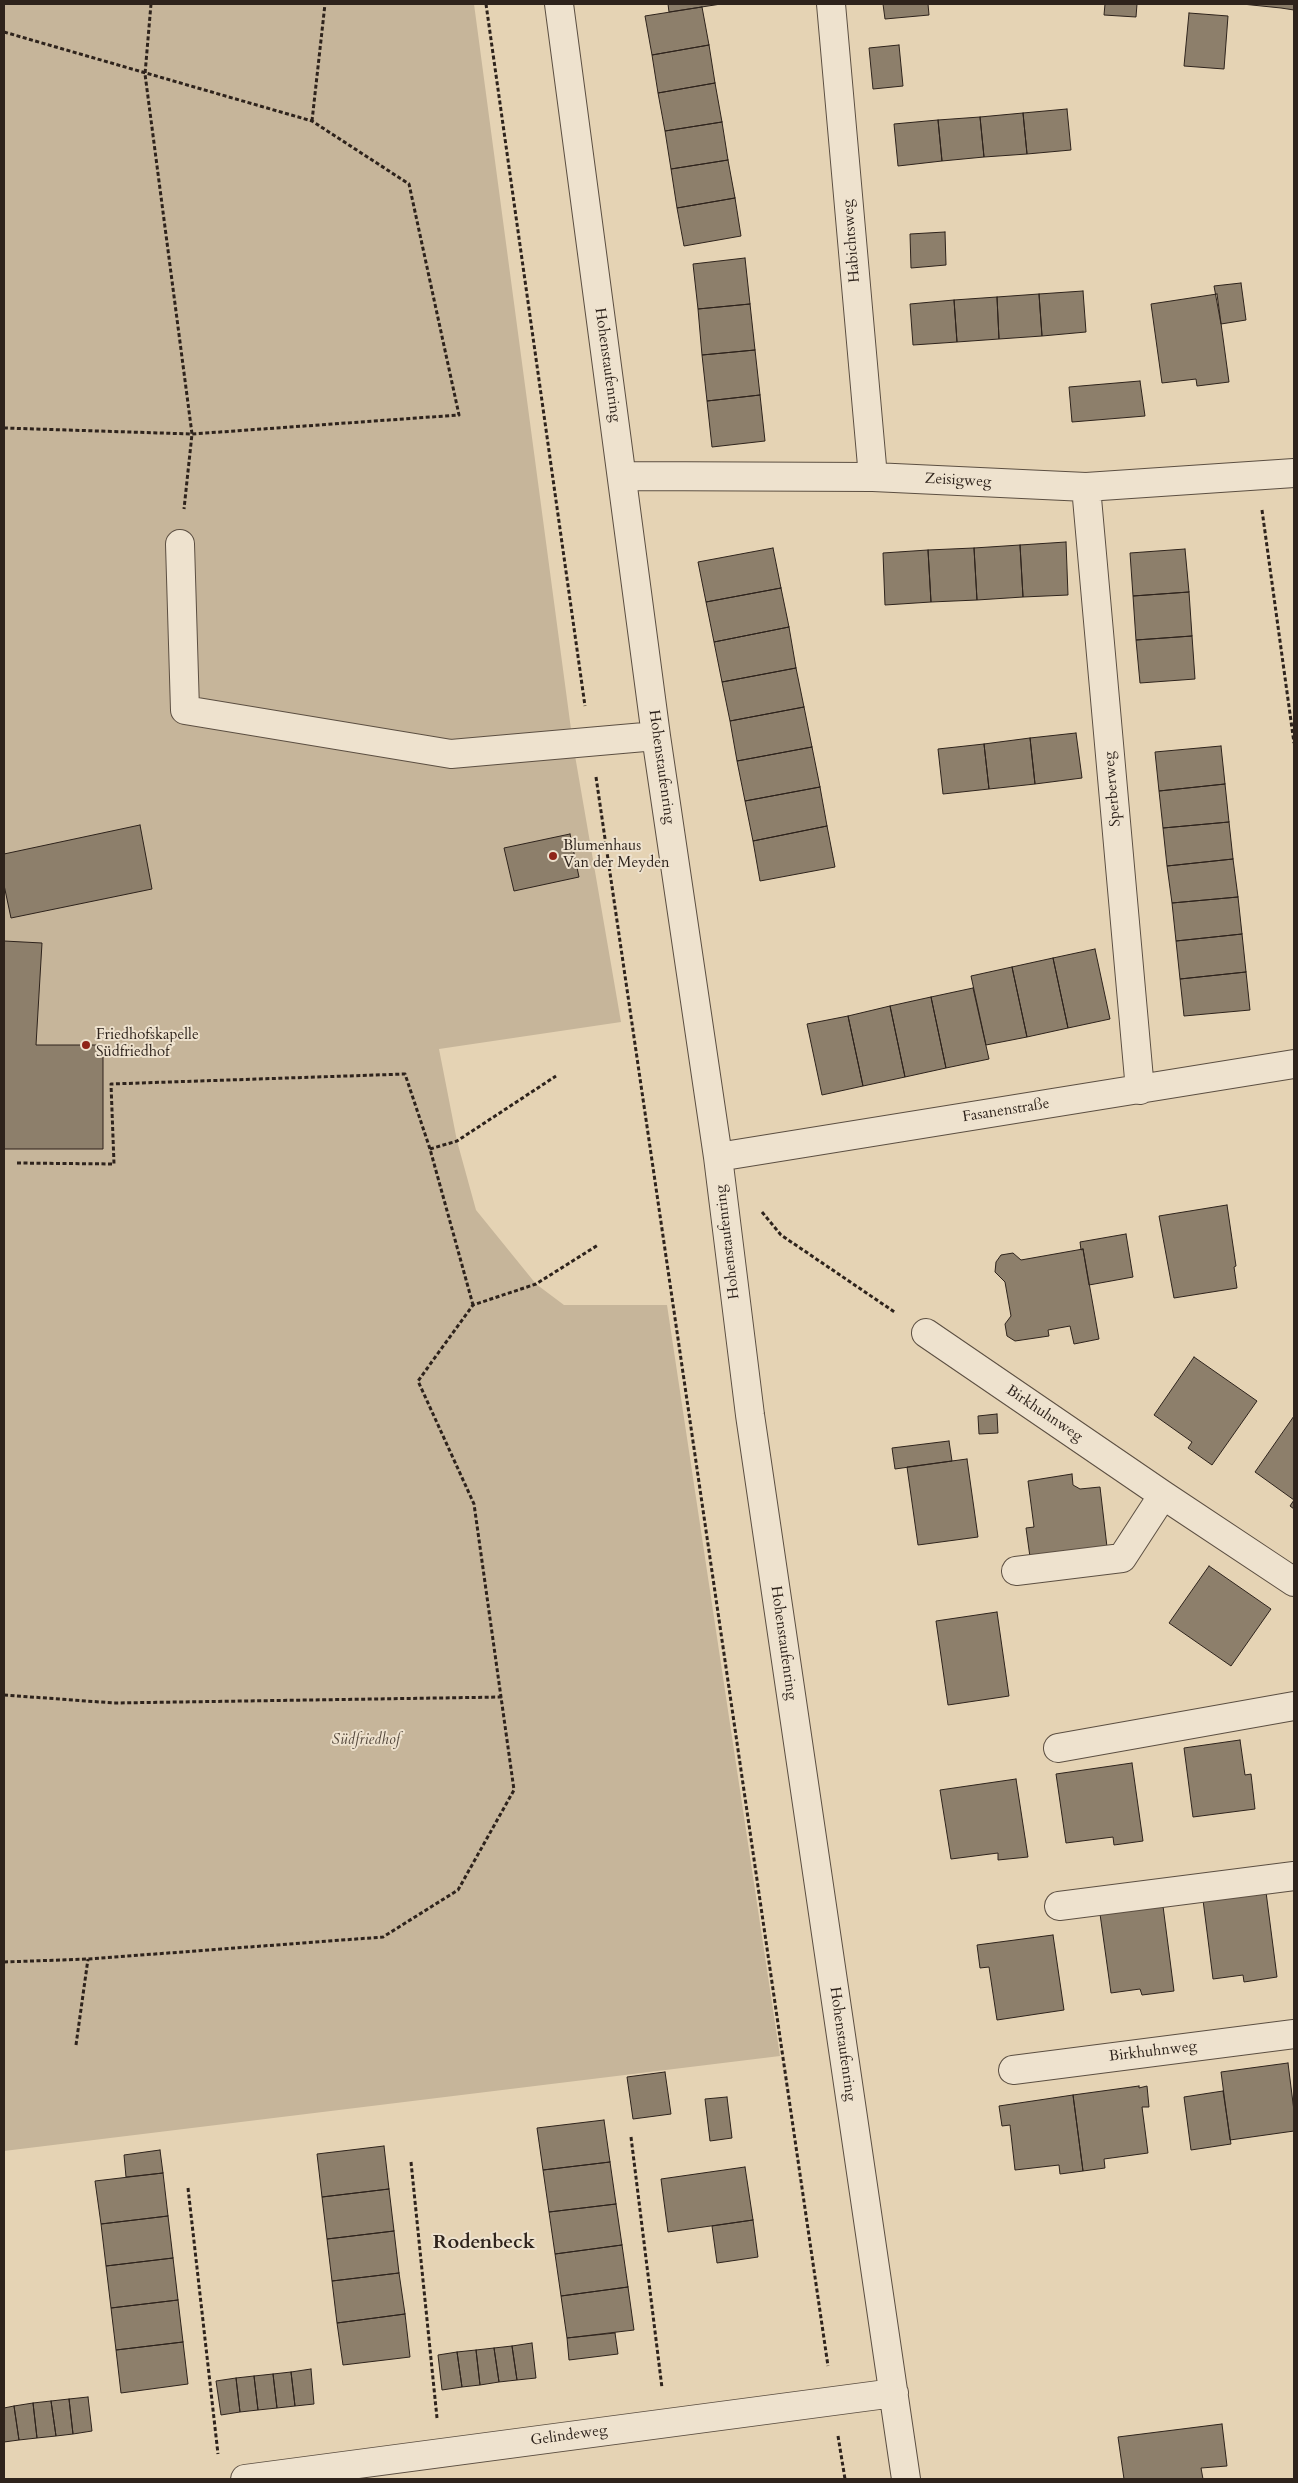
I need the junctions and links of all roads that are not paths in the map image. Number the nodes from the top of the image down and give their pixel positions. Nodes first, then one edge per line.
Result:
1 (559, 4) edge
2 (831, 4) edge
3 (1294, 473) edge
4 (622, 476) junction
5 (873, 477) junction
6 (1086, 487) junction
7 (180, 544) road end
8 (656, 736) junction
9 (1294, 1064) edge
10 (1140, 1090) junction
11 (718, 1157) junction
12 (926, 1333) road end
13 (1163, 1496) junction
14 (1016, 1571) dead end
15 (1294, 1582) edge
16 (1294, 1706) edge
17 (1058, 1748) dead end
18 (1294, 1876) edge
19 (1060, 1906) dead end
20 (1294, 2034) edge
21 (1013, 2070) dead end
22 (894, 2393) junction
23 (245, 2479) edge
24 (906, 2479) edge

1 - 4 street, Hohenstaufenring
2 - 5 street, Habichtsweg
3 - 6 street, Zeisigweg
4 - 5 street, Zeisigweg
4 - 8 street, Hohenstaufenring
5 - 6 street, Zeisigweg
6 - 10 street, Sperberweg
7 - 8 street
8 - 11 street, Hohenstaufenring
9 - 10 street, Fasanenstraße
10 - 11 street, Fasanenstraße
11 - 22 street, Hohenstaufenring
12 - 13 street, Birkhuhnweg
13 - 14 street
13 - 15 street, Birkhuhnweg
16 - 17 street
18 - 19 street
20 - 21 street, Birkhuhnweg
22 - 23 street, Gelindeweg
22 - 24 street, Hohenstaufenring

